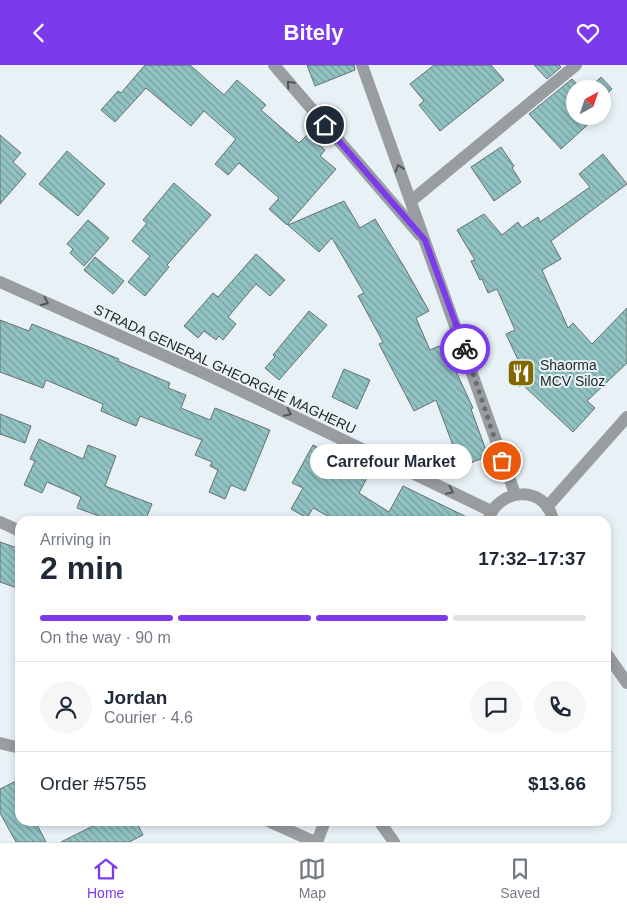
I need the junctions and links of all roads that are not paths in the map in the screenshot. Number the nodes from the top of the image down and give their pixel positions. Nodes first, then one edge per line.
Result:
1 (274, 65) edge
2 (362, 65) edge
3 (576, 65) edge
4 (410, 201) junction
5 (425, 240) junction
6 (0, 282) edge
7 (627, 417) edge
8 (515, 494) junction
9 (547, 507) junction
10 (490, 516) edge
11 (552, 516) edge
12 (0, 522) edge
13 (15, 529) edge
14 (611, 660) edge
15 (627, 683) edge
16 (0, 743) edge
17 (15, 747) edge
18 (279, 826) edge
19 (323, 826) edge
20 (383, 826) edge
21 (316, 842) edge
22 (394, 842) edge

5 -> 1 street
4 -> 2 street
3 - 4 street
4 - 5 street
5 - 8 street
6 -> 10 street, STRADA GENERAL GHEORGHE MAGHERU
7 - 9 street
8 - 9 street
8 - 10 street
9 - 11 street
12 - 13 street
14 - 15 street
16 - 17 street
18 - 21 street
19 - 21 street
20 - 22 street

